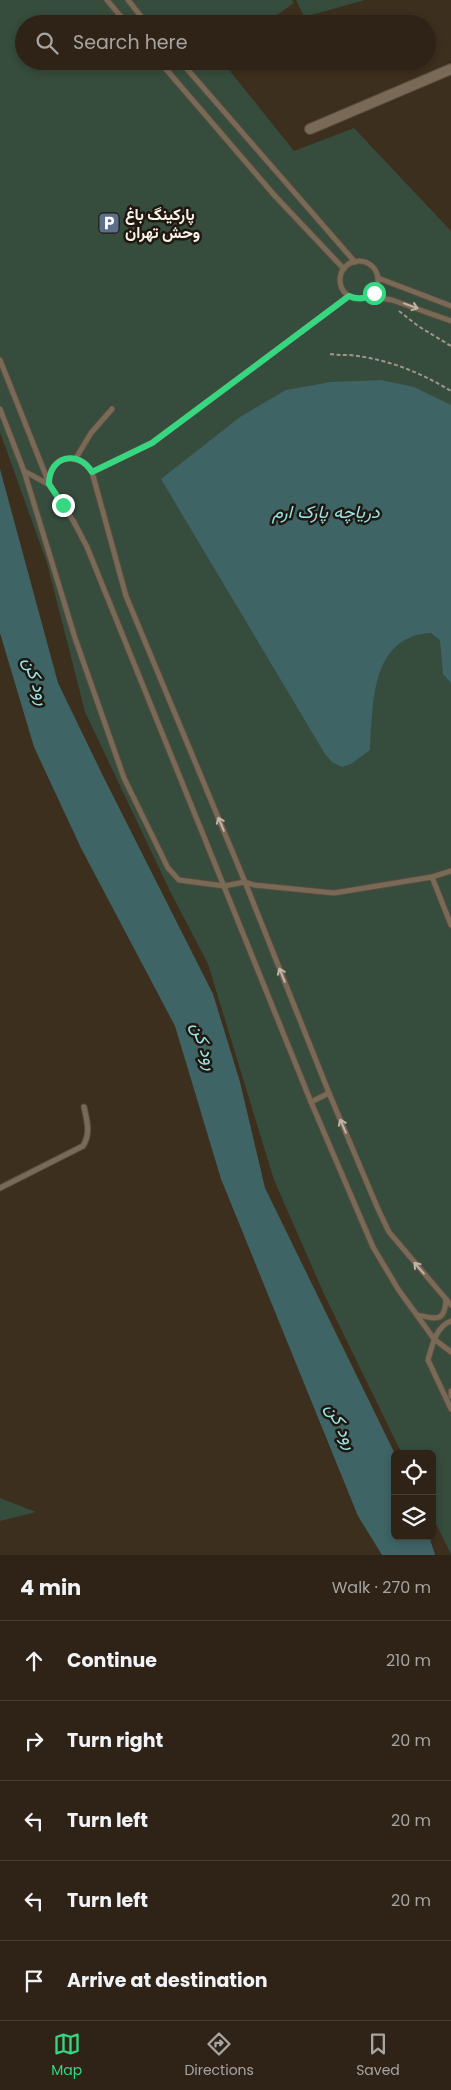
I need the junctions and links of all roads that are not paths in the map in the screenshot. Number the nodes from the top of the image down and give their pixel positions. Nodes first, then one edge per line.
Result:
1 (107, 0) edge
2 (128, 0) edge
3 (120, 15) edge
4 (140, 15) edge
5 (451, 68) edge
6 (167, 70) edge
7 (188, 70) edge
8 (310, 129) dead end
9 (356, 262) junction
10 (344, 269) junction
11 (378, 278) junction
12 (349, 296) junction
13 (369, 296) junction
14 (451, 306) edge
15 (451, 321) edge
16 (0, 360) edge
17 (0, 409) edge
18 (112, 409) dead end
19 (76, 458) junction
20 (24, 471) junction
21 (92, 472) junction
22 (49, 484) junction
23 (451, 871) edge
24 (432, 877) junction
25 (245, 882) junction
26 (224, 886) junction
27 (451, 925) edge
28 (329, 1093) junction
29 (311, 1102) junction
30 (84, 1107) dead end
31 (0, 1188) edge
32 (446, 1299) junction
33 (451, 1305) edge
34 (417, 1315) junction
35 (451, 1321) edge
36 (434, 1339) junction
37 (451, 1352) edge
38 (451, 1392) edge
39 (451, 1396) edge
40 (451, 1407) edge

1 - 3 lane
2 - 4 lane
5 - 8 street
6 - 10 lane
7 - 9 lane
9 - 10 lane
9 - 11 lane
10 - 12 lane
11 - 13 lane
11 - 14 lane
12 - 13 lane
12 - 21 lane
13 -> 15 lane
16 - 22 lane
17 - 20 lane
18 - 19 lane
19 - 21 lane
19 - 22 lane
20 - 22 lane
20 - 26 lane
25 -> 21 lane
22 - 26 lane
23 - 24 lane
24 - 25 lane
24 - 27 lane
25 - 26 lane
28 -> 25 lane
26 - 29 lane
28 - 29 lane
32 -> 28 lane
29 - 34 lane
30 - 31 lane
32 - 33 lane
32 - 34 lane
34 - 36 lane
35 - 36 lane
36 - 37 lane
36 - 40 lane
38 - 39 lane

